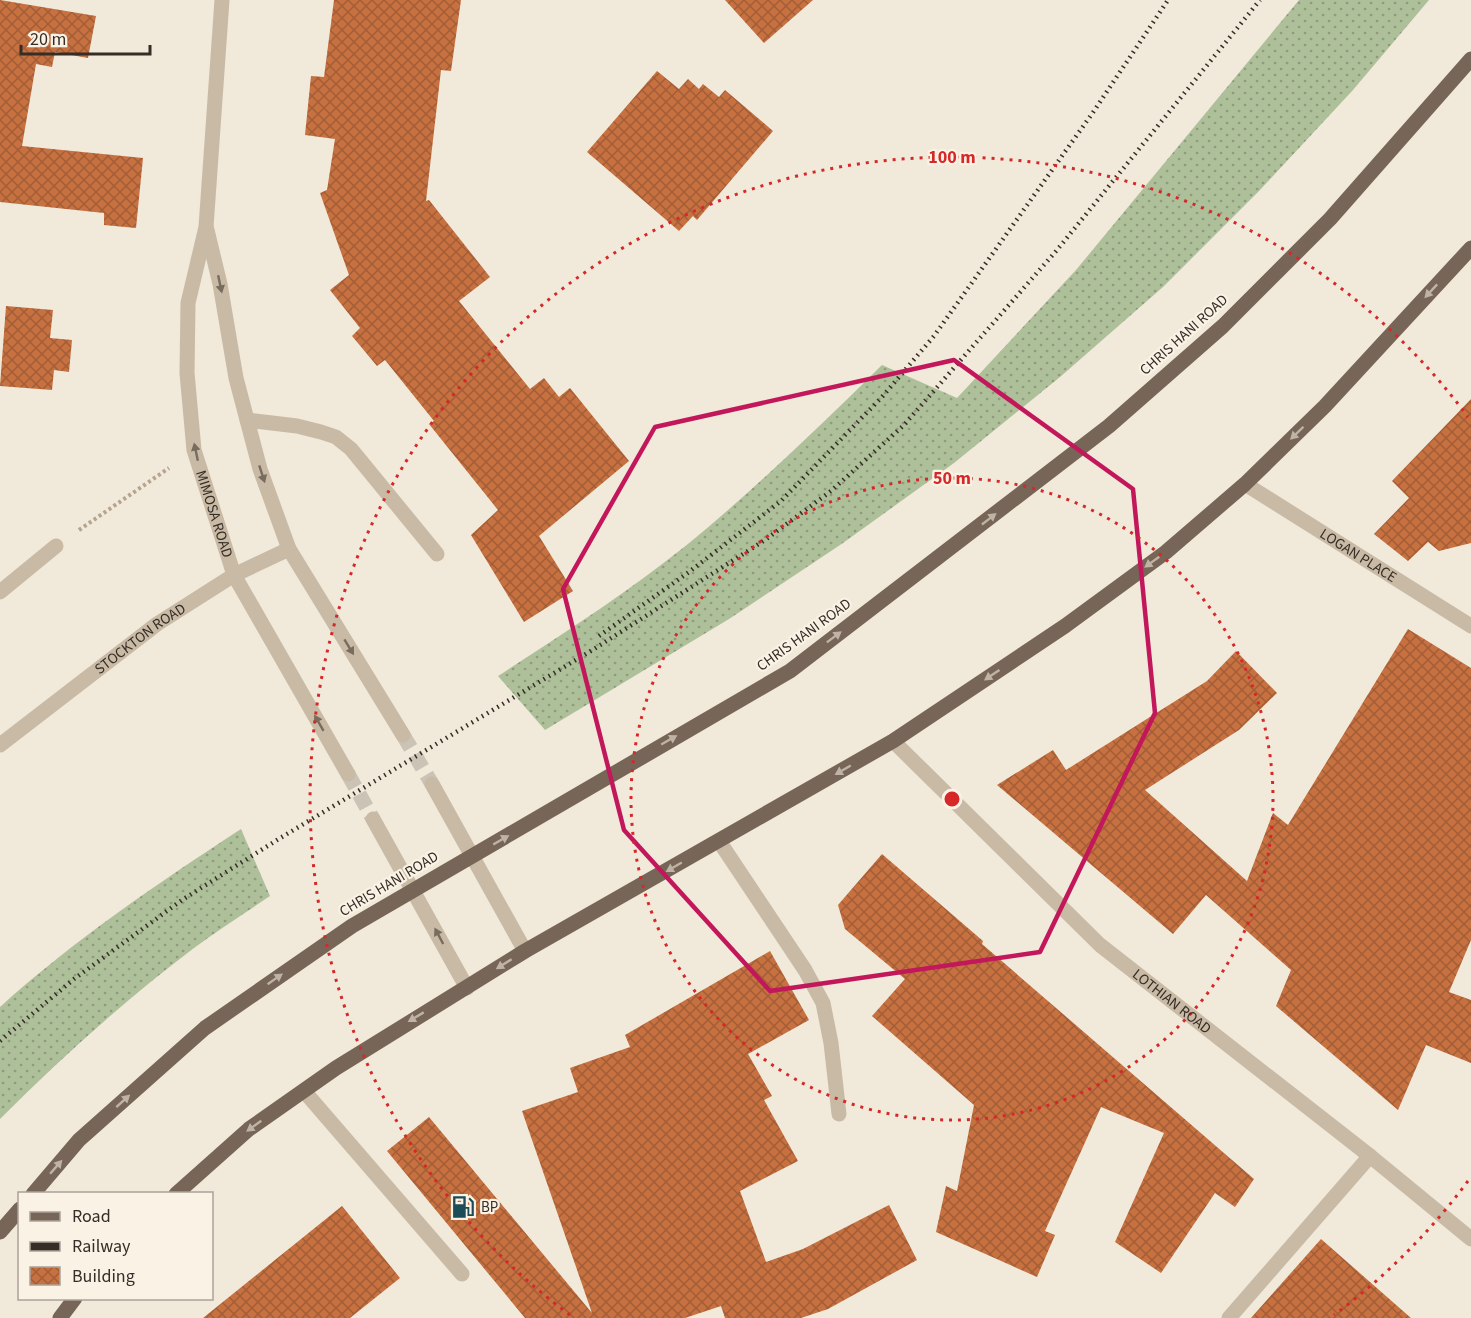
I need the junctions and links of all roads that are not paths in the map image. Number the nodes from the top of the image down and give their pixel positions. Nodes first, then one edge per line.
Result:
1 (222, 0) edge
2 (1471, 59) edge
3 (206, 227) junction
4 (1471, 248) edge
5 (247, 420) junction
6 (1245, 484) junction
7 (56, 546) road end
8 (288, 549) junction
9 (437, 554) dead end
10 (234, 575) junction
11 (0, 591) edge
12 (1471, 626) edge
13 (403, 735) tunnel mouth
14 (893, 741) junction
15 (0, 745) edge
16 (348, 774) tunnel mouth
17 (432, 784) tunnel mouth
18 (374, 819) tunnel mouth
19 (719, 841) junction
20 (473, 856) junction
21 (413, 889) junction
22 (525, 951) junction
23 (466, 988) junction
24 (304, 1091) junction
25 (839, 1114) dead end
26 (1370, 1156) junction
27 (35, 1192) edge
28 (178, 1192) edge
29 (18, 1211) edge
30 (0, 1232) edge
31 (1471, 1239) edge
32 (462, 1274) dead end
33 (74, 1300) edge
34 (60, 1318) edge
35 (1229, 1318) edge

1 - 3 street, MIMOSA ROAD
20 -> 2 main road, CHRIS HANI ROAD
3 -> 5 street, MIMOSA ROAD
10 -> 3 street, MIMOSA ROAD
4 -> 6 main road
5 -> 8 street, MIMOSA ROAD
5 - 9 street
6 - 12 street, LOGAN PLACE
6 -> 14 main road
7 - 11 street
8 - 10 street, STOCKTON ROAD
8 -> 13 street, MIMOSA ROAD
10 - 15 street, STOCKTON ROAD
16 -> 10 street, MIMOSA ROAD
14 -> 19 main road
14 - 26 street, LOTHIAN ROAD
17 - 20 street
18 - 21 street
19 -> 22 main road
19 - 25 street
20 - 21 main road, CHRIS HANI ROAD
20 - 22 street
23 -> 21 street
27 -> 21 main road, CHRIS HANI ROAD
22 -> 23 main road
23 -> 24 main road
24 -> 28 main road
24 - 32 street
26 - 31 street, LOTHIAN ROAD
26 - 35 street
29 - 30 main road
33 - 34 main road

